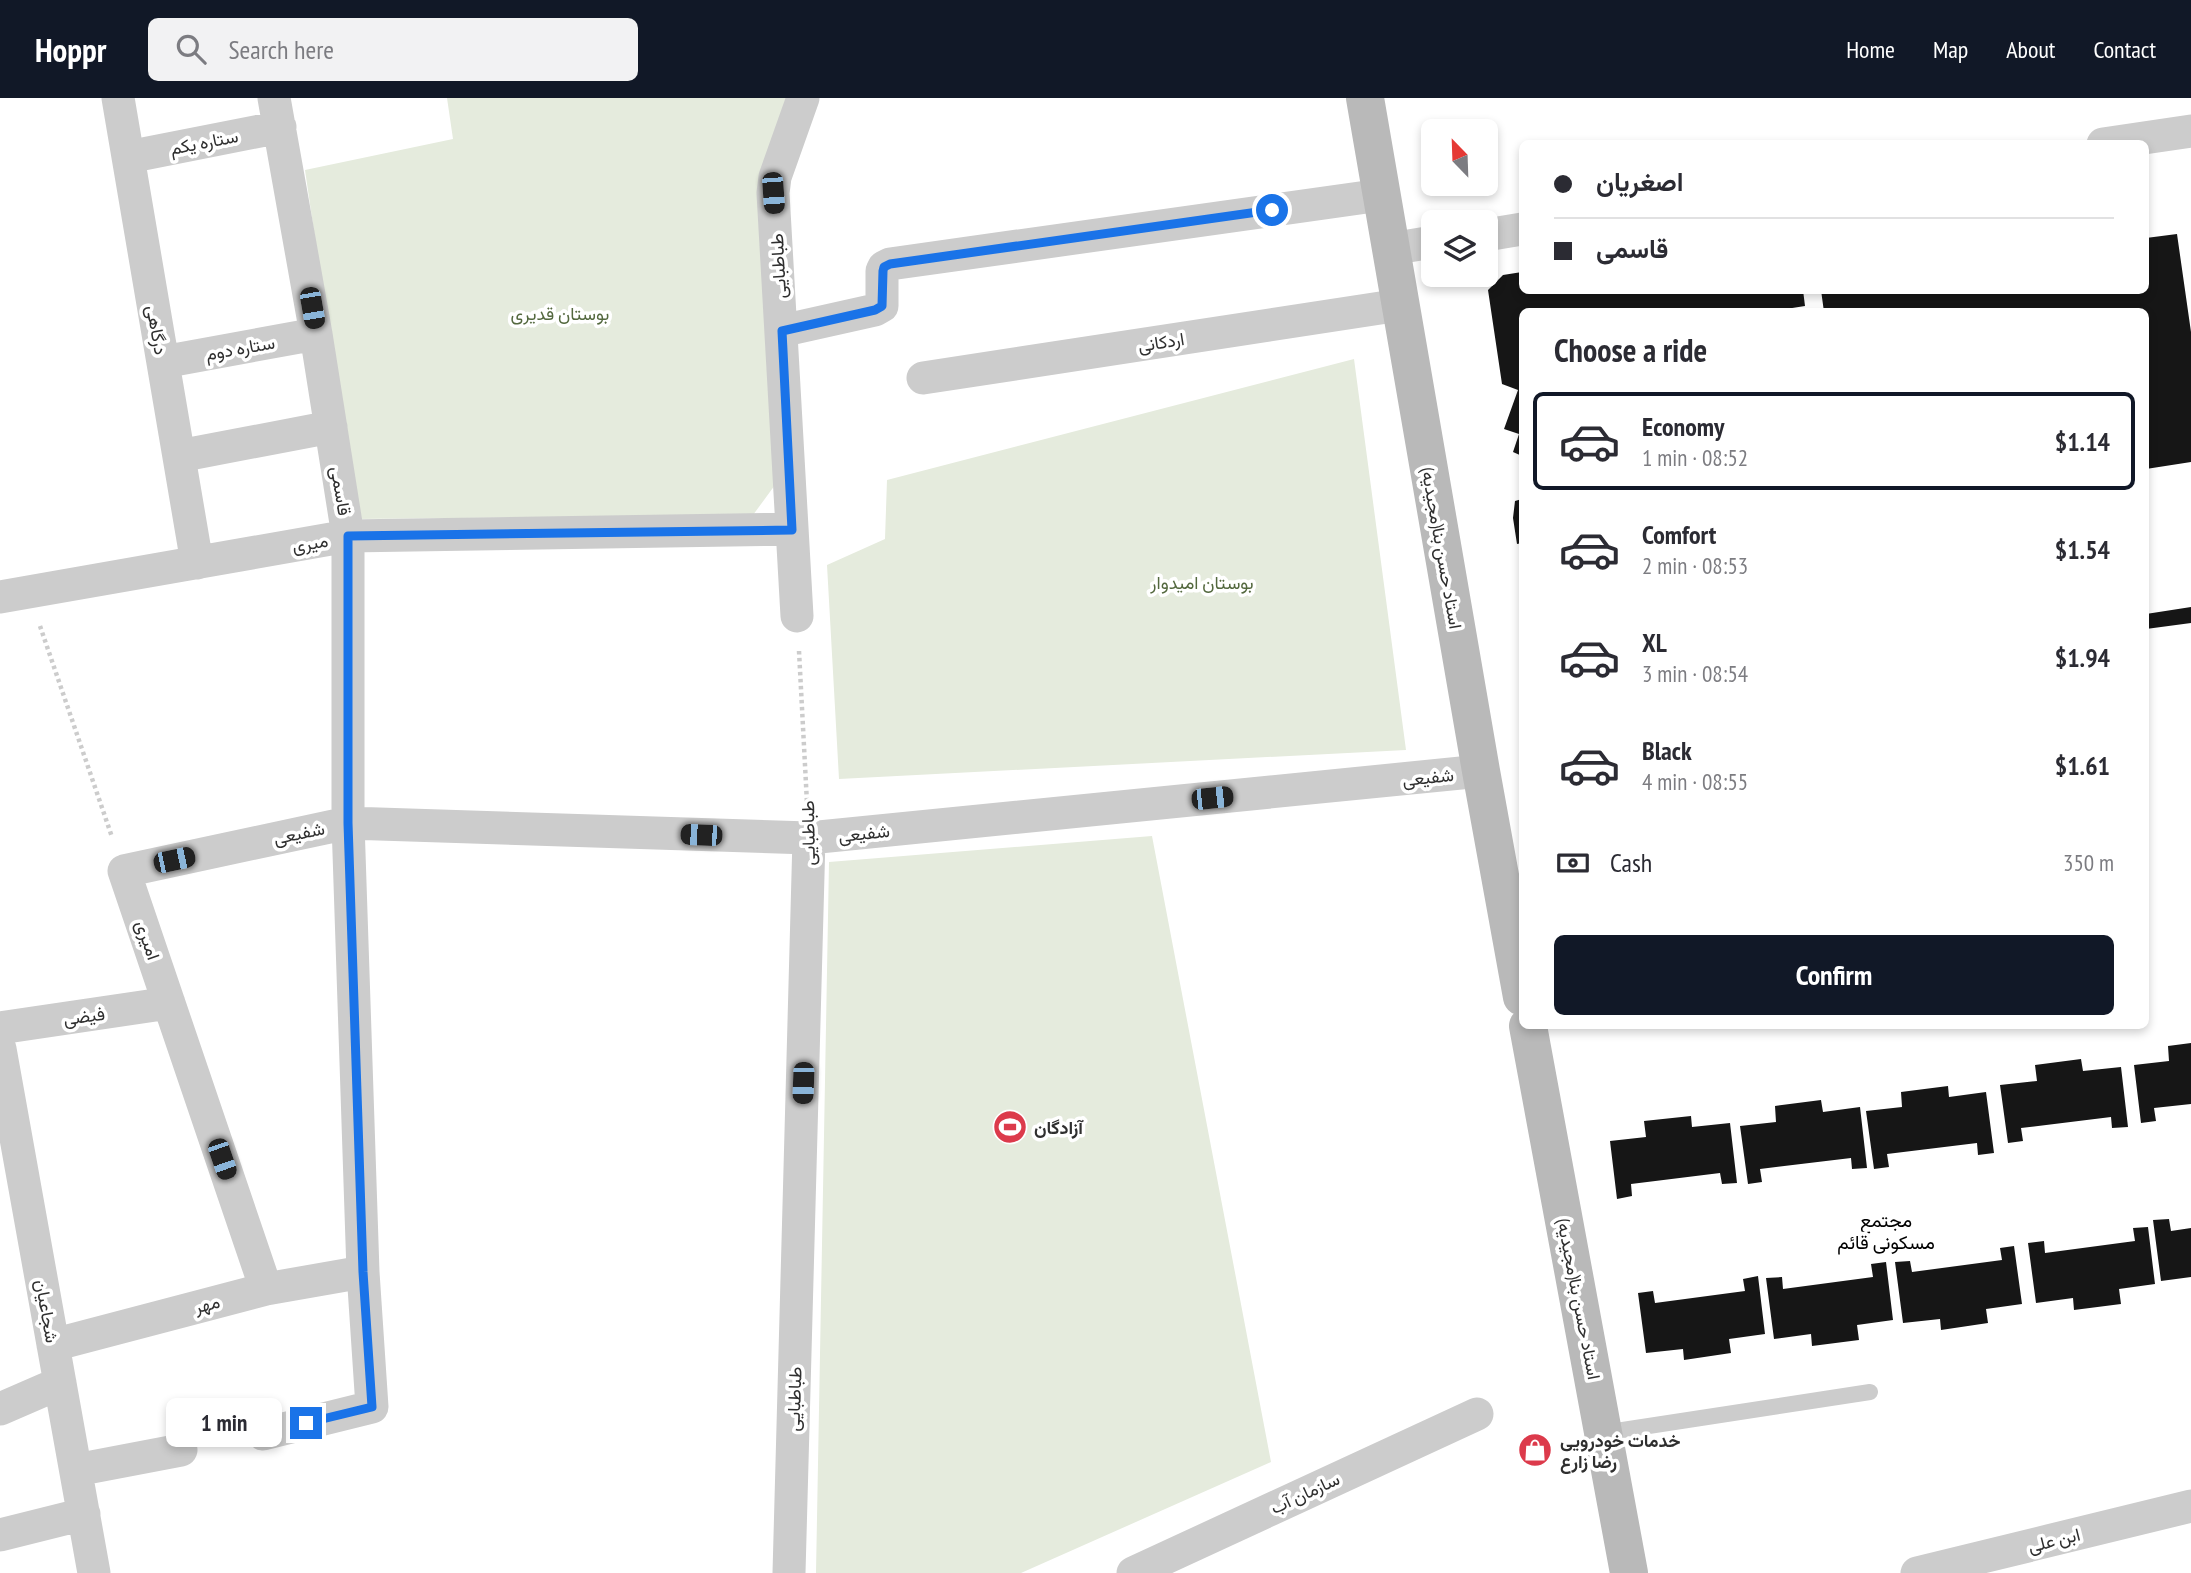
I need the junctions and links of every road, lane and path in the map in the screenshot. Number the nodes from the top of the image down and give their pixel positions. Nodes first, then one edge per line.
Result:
1 (118, 98) edge
2 (803, 98) edge
3 (1365, 98) edge
4 (277, 112) edge
5 (2190, 138) edge
6 (2149, 141) edge
7 (128, 157) junction
8 (1381, 195) junction
9 (1519, 230) edge
10 (1498, 233) edge
11 (1421, 244) edge
12 (1391, 249) junction
13 (1400, 305) junction
14 (782, 331) junction
15 (316, 334) junction
16 (163, 362) junction
17 (922, 378) dead end
18 (331, 427) junction
19 (179, 456) junction
20 (792, 530) junction
21 (348, 536) junction
22 (197, 563) junction
23 (14, 595) edge
24 (797, 616) joint
25 (1481, 771) junction
26 (348, 823) junction
27 (809, 838) junction
28 (124, 871) junction
29 (1519, 980) edge
30 (169, 1003) junction
31 (0, 1028) edge
32 (1529, 1029) edge
33 (0, 1049) edge
34 (0, 1055) edge
35 (363, 1272) junction
36 (266, 1289) junction
37 (53, 1345) junction
38 (60, 1383) junction
39 (1870, 1392) dead end
40 (0, 1409) edge
41 (1477, 1414) dead end
42 (1603, 1433) junction
43 (263, 1434) dead end
44 (181, 1450) dead end
45 (75, 1470) junction
46 (2191, 1506) edge
47 (84, 1514) junction
48 (0, 1535) edge
49 (94, 1573) edge
50 (789, 1573) edge
51 (1133, 1573) edge
52 (1629, 1573) edge
53 (1917, 1573) edge

1 - 7 street, درگاهی
2 - 14 street, طباطبایی
3 - 8 main road, استاد حسن بنا(مجیدیه)
4 - 7 street, ستاره یکم
4 - 15 street, قاسمی
5 - 6 street
7 - 16 street, درگاهی
8 - 12 main road, استاد حسن بنا(مجیدیه)
8 - 14 street
9 - 10 street
11 - 12 street
12 - 13 main road, استاد حسن بنا(مجیدیه)
13 - 17 street, اردکانی
13 - 25 main road, استاد حسن بنا(مجیدیه)
14 - 20 street, طباطبایی
15 - 16 street, ستاره دوم
15 - 18 street, قاسمی
16 - 19 street, درگاهی
18 - 19 street
18 - 21 street, قاسمی
19 - 22 street, درگاهی
20 - 21 street, میری
20 - 24 street, طباطبایی
21 - 22 street, میری
21 - 26 street, قاسمی
22 - 23 street, میری
23 - 28 path
24 - 27 path, طباطبایی
25 - 27 street, شفیعی
25 - 29 main road, استاد حسن بنا(مجیدیه)
26 - 27 street, شفیعی
26 - 28 street, شفیعی
26 - 35 street, قاسمی
27 - 50 street, طباطبایی
28 - 30 street, امیری
30 - 31 street, فیضی
30 - 36 street, امیری
32 - 42 main road, استاد حسن بنا(مجیدیه)
33 - 34 street, شجاعیان
34 - 37 street, شجاعیان
35 - 36 street, مهر
35 - 43 street, قاسمی
36 - 37 street, مهر
37 - 38 street, شجاعیان
38 - 40 street
38 - 45 street, شجاعیان
39 - 42 lane
41 - 51 street, سازمان آب
42 - 52 main road, استاد حسن بنا(مجیدیه)
44 - 45 street
45 - 47 street, شجاعیان
46 - 53 street, ابن علی
47 - 48 street
47 - 49 street, شجاعیان

